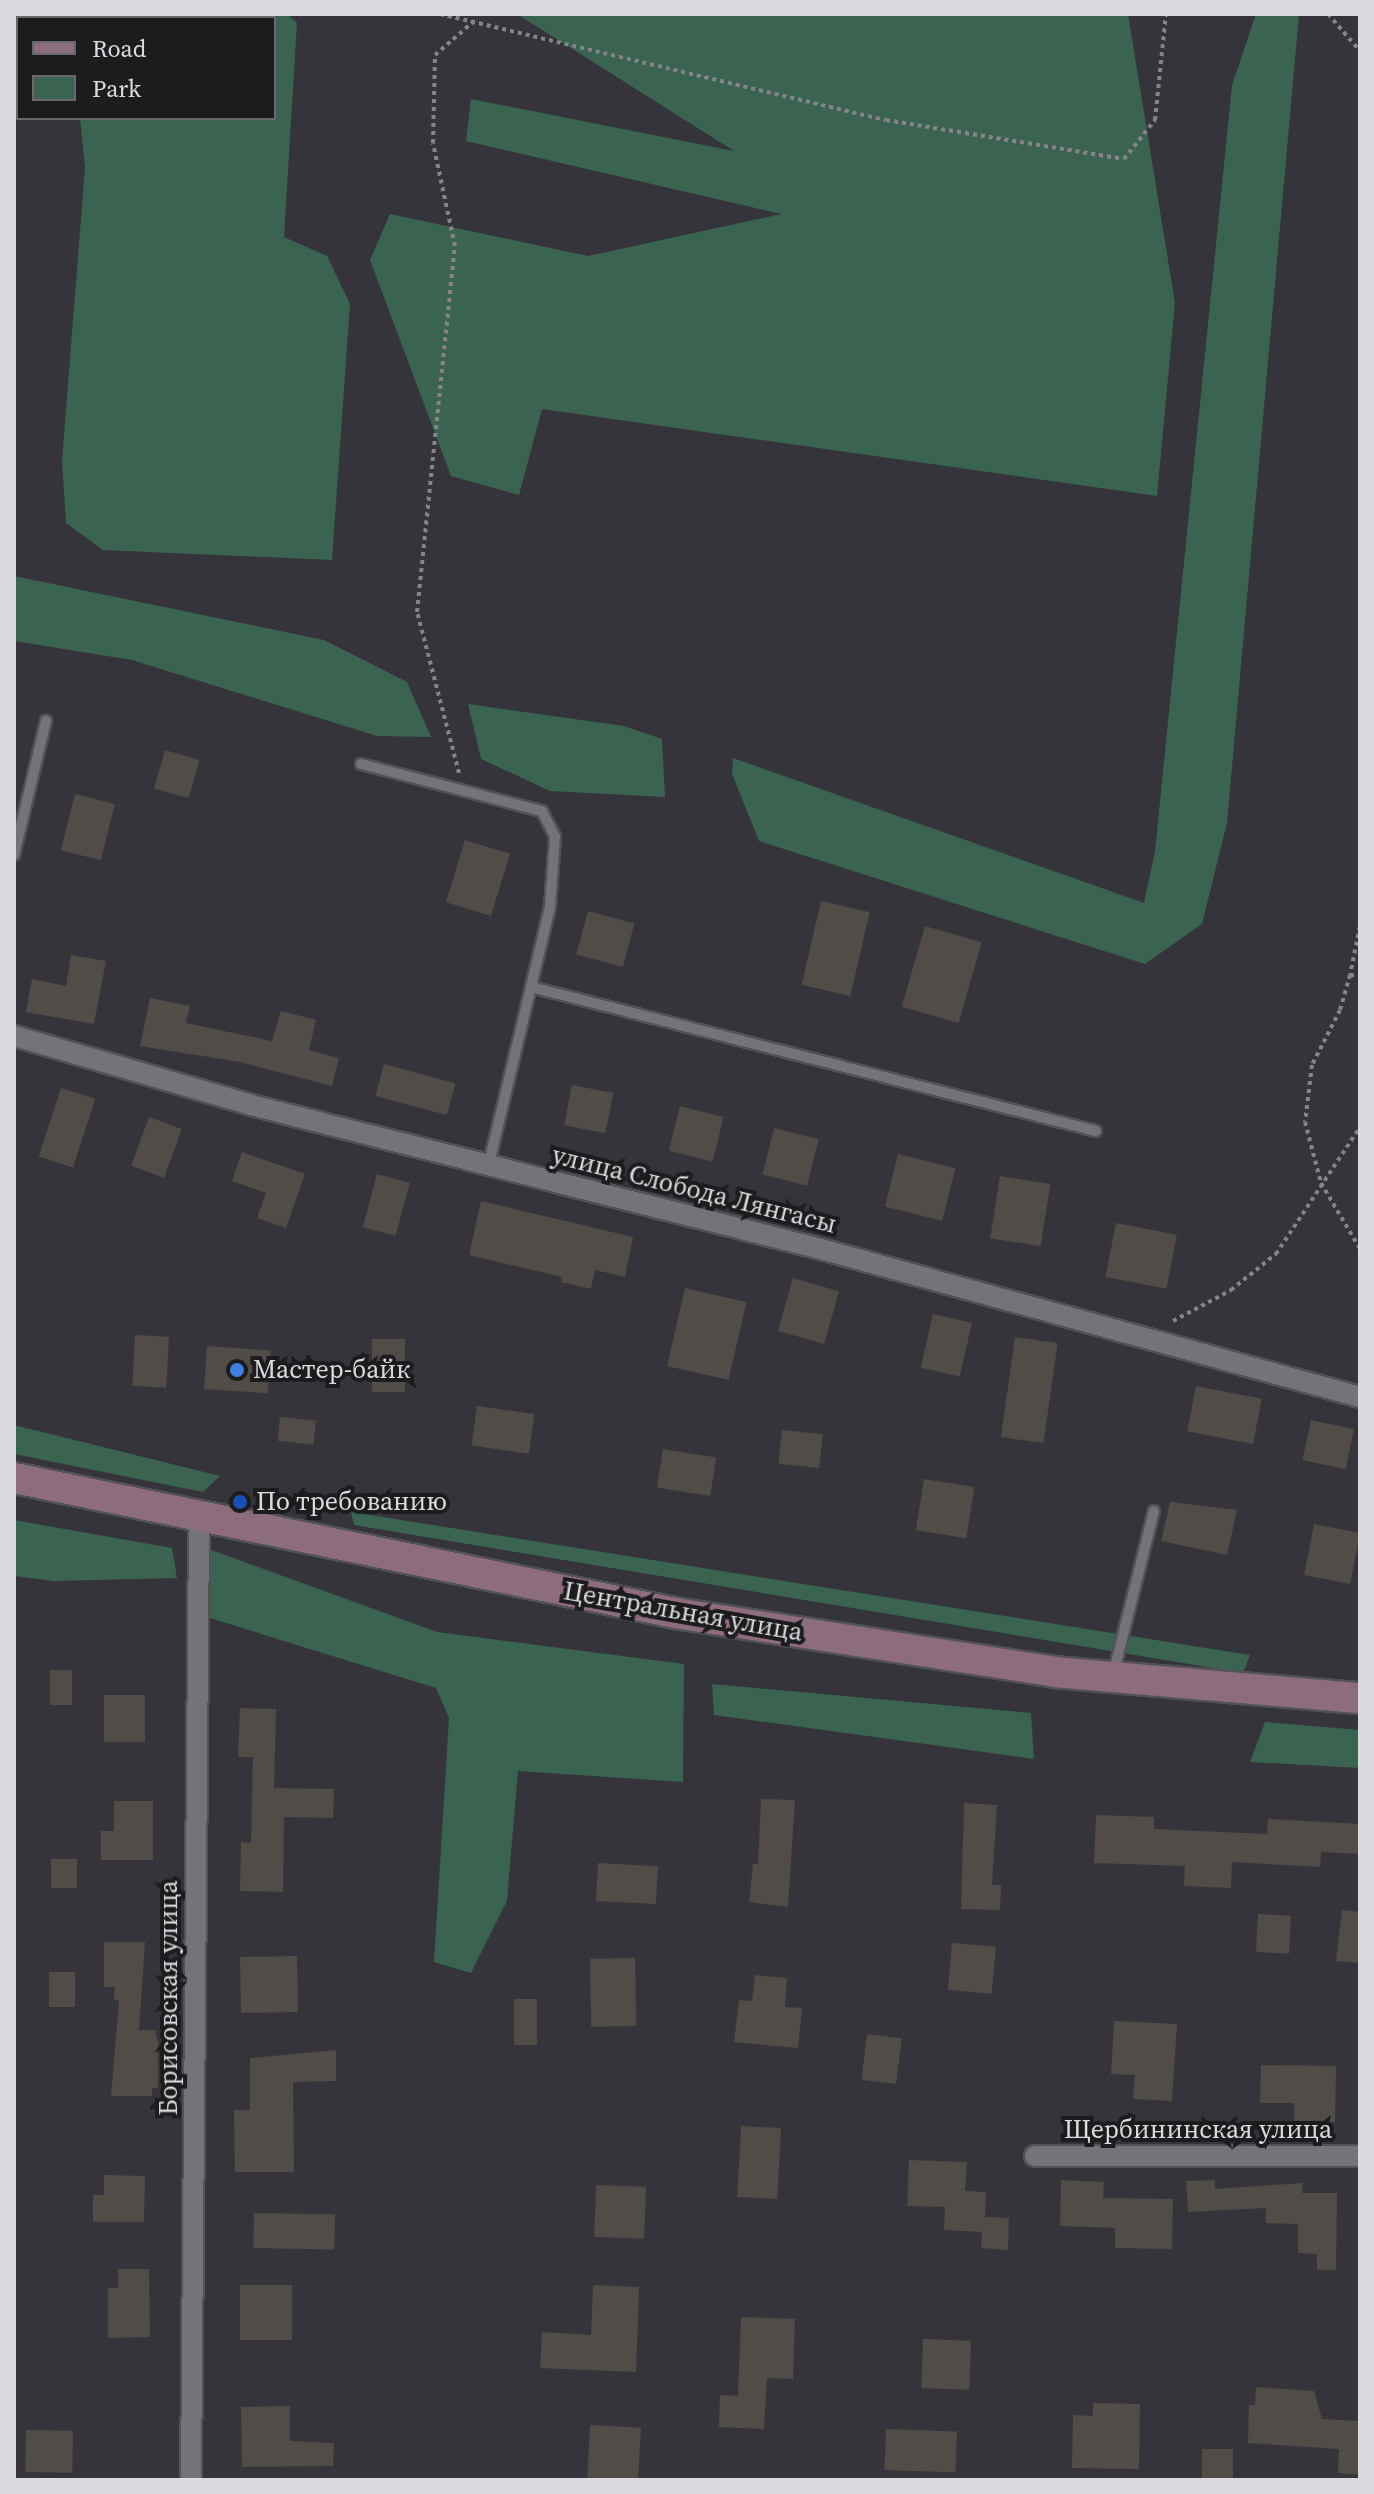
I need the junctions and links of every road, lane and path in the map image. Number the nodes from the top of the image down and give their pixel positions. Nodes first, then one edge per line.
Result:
1 (440, 14) edge
2 (1166, 14) edge
3 (1328, 14) edge
4 (473, 22) junction
5 (1360, 51) edge
6 (46, 721) dead end
7 (361, 764) dead end
8 (464, 791) junction
9 (14, 855) edge
10 (1360, 926) edge
11 (1350, 975) junction
12 (1360, 976) edge
13 (531, 987) junction
14 (14, 1036) edge
15 (1360, 1127) edge
16 (1096, 1131) dead end
17 (489, 1164) junction
18 (1321, 1183) junction
19 (1360, 1249) edge
20 (1133, 1335) junction
21 (1360, 1397) edge
22 (14, 1478) edge
23 (1154, 1511) dead end
24 (199, 1517) junction
25 (1113, 1677) junction
26 (1360, 1698) edge
27 (1035, 2156) dead end
28 (1360, 2156) edge
29 (191, 2480) edge

1 - 4 path
2 - 4 path
3 - 5 path
4 - 8 path
6 - 9 lane
7 - 8 lane
8 - 13 lane
10 - 11 path
11 - 12 path
11 - 18 path
13 - 16 lane
13 - 17 lane
14 - 17 street, улица Слобода Лянгасы
15 - 18 path
17 - 20 street, улица Слобода Лянгасы
18 - 19 path
18 - 20 path
20 - 21 street, улица Слобода Лянгасы
22 - 24 street, Центральная улица
23 - 25 lane
24 - 25 street, Центральная улица
24 - 29 street, Борисовская улица
25 - 26 street, Центральная улица
27 - 28 street, Щербининская улица

